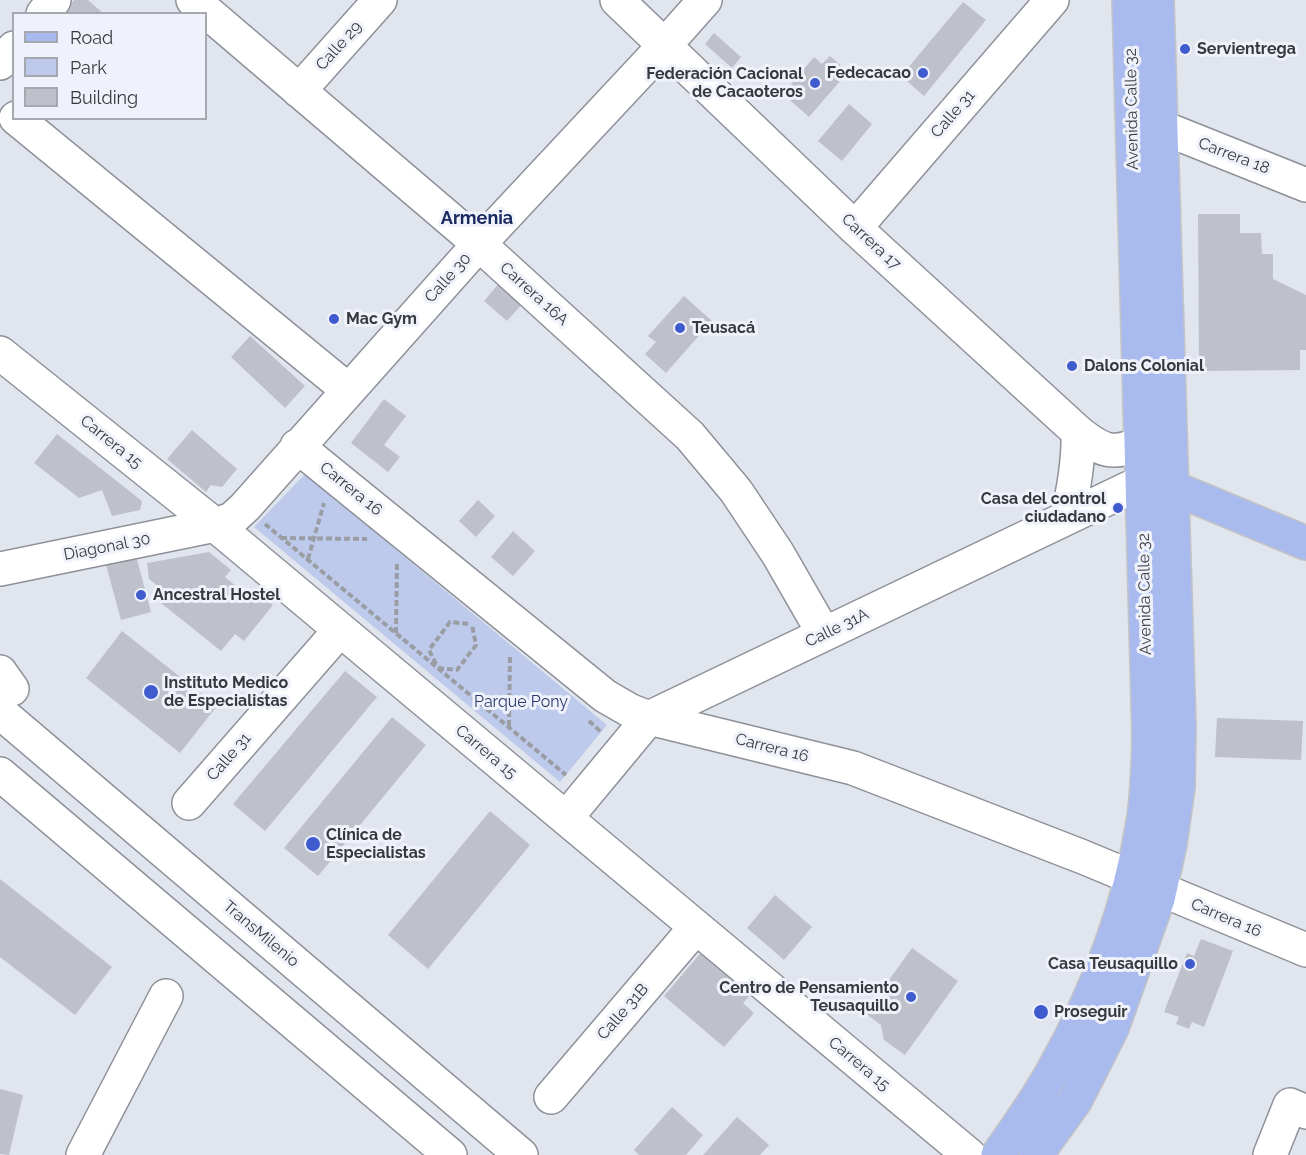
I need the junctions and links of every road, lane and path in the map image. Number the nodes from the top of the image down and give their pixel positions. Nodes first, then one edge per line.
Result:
1 (54, 0) edge
2 (193, 0) edge
3 (380, 0) edge
4 (617, 0) edge
5 (705, 0) edge
6 (1052, 0) edge
7 (1129, 0) edge
8 (1157, 0) edge
9 (45, 12) edge
10 (207, 12) edge
11 (207, 12) edge
12 (665, 45) junction
13 (12, 50) edge
14 (0, 63) edge
15 (299, 91) junction
16 (0, 105) edge
17 (12, 115) edge
18 (19, 120) edge
19 (1161, 128) junction
20 (1306, 185) edge
21 (855, 228) junction
22 (479, 244) junction
23 (0, 353) edge
24 (348, 390) junction
25 (1078, 432) junction
26 (1141, 443) junction
27 (297, 446) junction
28 (332, 473) junction
29 (1157, 485) junction
30 (245, 507) junction
31 (1067, 518) junction
32 (215, 525) junction
33 (271, 538) dead end
34 (282, 538) junction
35 (314, 538) junction
36 (370, 539) dead end
37 (1306, 543) edge
38 (308, 560) junction
39 (397, 562) dead end
40 (16, 566) edge
41 (0, 586) edge
42 (297, 594) junction
43 (490, 615) junction
44 (340, 630) junction
45 (396, 633) junction
46 (824, 634) junction
47 (438, 668) junction
48 (405, 684) junction
49 (4, 691) edge
50 (649, 718) junction
51 (509, 727) junction
52 (507, 769) junction
53 (0, 774) edge
54 (588, 792) junction
55 (189, 803) dead end
56 (566, 819) junction
57 (1131, 878) junction
58 (1160, 890) junction
59 (696, 927) junction
60 (1306, 950) edge
61 (166, 996) dead end
62 (551, 1097) dead end
63 (1298, 1109) edge
64 (1274, 1154) edge
65 (83, 1155) edge
66 (450, 1155) edge
67 (521, 1155) edge
68 (969, 1155) edge
69 (998, 1155) edge
70 (1036, 1155) edge

1 - 9 street
2 - 10 street, Carrera 16A
3 - 15 street, Calle 29
4 - 12 street, Carrera 17
5 - 12 street, Calle 30
6 - 21 street, Calle 31
7 - 26 main road, Avenida Calle 32
8 - 19 main road, Avenida Calle 32
11 - 15 street, Carrera 16A
12 - 21 street, Carrera 17
12 - 22 street, Calle 30
13 - 14 street
15 - 22 street, Carrera 16A
16 - 17 street
18 - 24 street
19 - 20 street, Carrera 18
19 - 29 main road, Avenida Calle 32
21 - 25 street, Carrera 17
22 - 24 street, Calle 30
22 - 46 street, Carrera 16A
23 - 32 street, Carrera 15
24 - 27 street, Calle 30
25 - 26 street, Carrera 17
25 - 31 street
26 - 29 main road, Avenida Calle 32
27 - 28 street, Carrera 16
27 - 30 street, Calle 30
28 - 35 path
28 - 43 street, Carrera 16
29 - 31 street, Calle 31A
29 - 37 main road
29 - 57 main road, Avenida Calle 32
29 - 58 main road, Avenida Calle 32
30 - 32 street, Calle 30
30 - 34 path
31 - 46 street, Calle 31A
32 - 40 street, Diagonal 30
32 - 42 street, Carrera 15
33 - 34 path
34 - 35 path
34 - 38 path
35 - 36 path
35 - 38 path
38 - 42 path
38 - 45 path
39 - 45 path
40 - 41 street
42 - 44 street, Carrera 15
43 - 47 path
43 - 47 path
43 - 50 street, Carrera 16
43 - 51 path
44 - 48 street, Carrera 15
44 - 55 street, Calle 31
45 - 47 path
45 - 48 path
46 - 50 street, Calle 31A
47 - 48 path
47 - 51 path
48 - 52 street, Carrera 15
49 - 67 street, TransMilenio
50 - 54 street, Calle 31A
50 - 57 street, Carrera 16
51 - 52 path
51 - 54 path
52 - 56 street, Carrera 15
53 - 66 street
54 - 56 street, Calle 31A
56 - 59 street, Carrera 15
57 - 58 street, Carrera 16
57 - 69 main road, Avenida Calle 32
58 - 60 street, Carrera 16
58 - 70 main road, Avenida Calle 32
59 - 62 street, Calle 31B
59 - 68 street, Carrera 15
61 - 65 street
63 - 64 street

